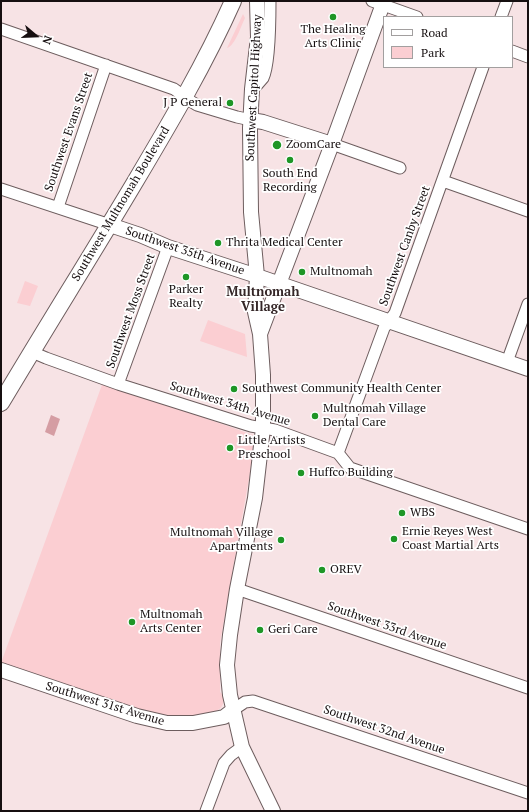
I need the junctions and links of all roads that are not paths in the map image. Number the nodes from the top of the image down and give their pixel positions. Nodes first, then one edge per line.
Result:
1 (233, 1) edge
2 (258, 1) edge
3 (270, 1) edge
4 (507, 1) edge
5 (380, 2) edge
6 (415, 16) edge
7 (501, 16) edge
8 (1, 29) edge
9 (513, 51) edge
10 (528, 57) edge
11 (106, 65) junction
12 (483, 68) edge
13 (252, 89) junction
14 (185, 98) junction
15 (251, 120) junction
16 (332, 144) junction
17 (400, 168) dead end
18 (443, 182) junction
19 (1, 189) edge
20 (58, 207) junction
21 (528, 211) edge
22 (110, 224) junction
23 (168, 247) junction
24 (257, 276) junction
25 (278, 284) junction
26 (528, 304) edge
27 (390, 322) junction
28 (260, 334) junction
29 (32, 352) junction
30 (507, 362) junction
31 (528, 369) edge
32 (118, 384) junction
33 (1, 403) edge
34 (263, 428) junction
35 (338, 453) junction
36 (528, 529) edge
37 (237, 589) junction
38 (1, 670) edge
39 (528, 688) edge
40 (233, 710) junction
41 (242, 748) junction
42 (528, 793) edge
43 (206, 811) edge
44 (273, 811) edge

1 - 14 main road, Southwest Multnomah Boulevard
2 - 13 street, Southwest Capitol Highway
3 - 13 street
4 - 7 street
5 - 6 street
5 - 16 street
8 - 11 street
9 - 10 street
11 - 14 street
11 - 20 street, Southwest Evans Street
12 - 18 street, Southwest Canby Street
13 - 15 street, Southwest Capitol Highway
14 - 15 street
14 - 22 main road, Southwest Multnomah Boulevard
15 - 16 street
15 - 24 street, Southwest Capitol Highway
16 - 17 street
16 - 25 street
18 - 21 street
18 - 27 street, Southwest Canby Street
19 - 20 street, Southwest 35th Avenue
20 - 22 street, Southwest 35th Avenue
22 - 23 street, Southwest 35th Avenue
22 - 29 main road, Southwest Multnomah Boulevard
23 - 24 street, Southwest 35th Avenue
23 - 32 street, Southwest Moss Street
24 - 25 street, Southwest 35th Avenue
24 - 28 street, Southwest Capitol Highway
25 - 27 street, Southwest 35th Avenue
25 - 28 street
26 - 30 street
27 - 30 street, Southwest 35th Avenue
27 - 35 street, Southwest Canby Street
28 - 34 street, Southwest Capitol Highway
29 - 32 street, Southwest 34th Avenue
29 - 33 main road, Southwest Multnomah Boulevard
30 - 31 street, Southwest 35th Avenue
32 - 34 street, Southwest 34th Avenue
34 - 35 street, Southwest 34th Avenue
34 - 37 street, Southwest Capitol Highway
35 - 36 street
37 - 39 street, Southwest 33rd Avenue
37 - 40 street, Southwest Capitol Highway
38 - 40 street, Southwest 31st Avenue
40 - 41 street, Southwest Capitol Highway
40 - 42 street, Southwest 32nd Avenue
41 - 43 street
41 - 44 street, Southwest Capitol Highway

